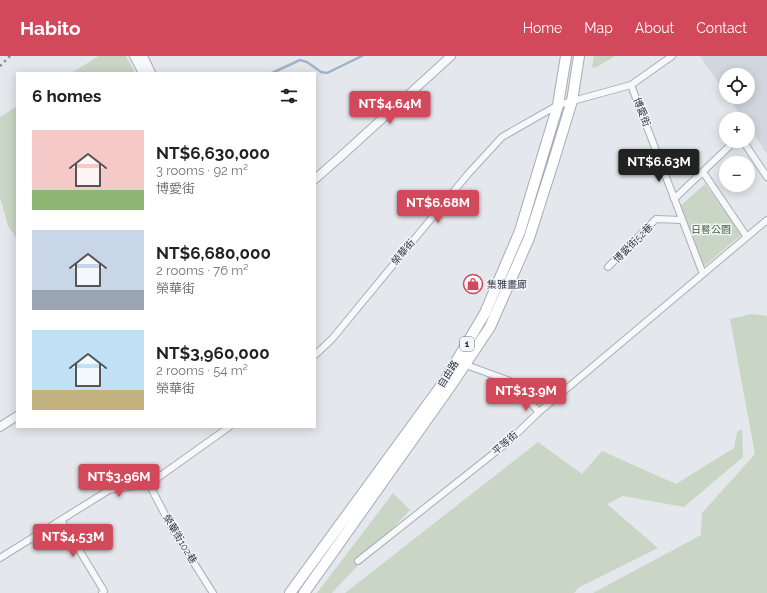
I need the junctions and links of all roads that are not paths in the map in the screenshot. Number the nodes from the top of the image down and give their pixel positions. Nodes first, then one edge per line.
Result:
1 (134, 56) edge
2 (143, 56) edge
3 (451, 56) edge
4 (566, 56) edge
5 (579, 56) edge
6 (672, 56) edge
7 (142, 72) edge
8 (151, 72) edge
9 (631, 86) junction
10 (572, 101) junction
11 (558, 105) junction
12 (728, 148) edge
13 (748, 148) edge
14 (703, 172) junction
15 (767, 177) edge
16 (316, 178) edge
17 (674, 199) junction
18 (682, 220) junction
19 (767, 220) edge
20 (747, 237) junction
21 (513, 247) junction
22 (523, 253) junction
23 (608, 268) dead end
24 (703, 274) junction
25 (316, 354) edge
26 (466, 365) junction
27 (539, 412) junction
28 (16, 417) edge
29 (0, 427) edge
30 (228, 428) edge
31 (149, 484) junction
32 (61, 520) junction
33 (0, 558) edge
34 (358, 561) dead end
35 (102, 593) edge
36 (213, 593) edge
37 (290, 593) edge
38 (304, 593) edge

1 - 7 street
2 - 8 street
3 - 16 street
4 - 11 main road, 自由路 / 1
5 - 10 main road, 自由路 / 1
6 - 9 street
9 - 10 street, 榮華街
9 - 17 street, 博愛街
10 - 11 street, 榮華街
10 - 22 main road, 自由路 / 1
11 - 21 main road, 自由路 / 1
11 - 25 street, 榮華街
12 - 14 street
13 - 15 street
14 - 17 street
14 - 20 street
17 - 18 street, 博愛街
18 - 23 street, 博愛街52巷
18 - 24 street, 博愛街
19 - 20 street, 平等街
20 - 24 street, 平等街
21 - 22 main road
21 - 37 main road, 自由路 / 1
22 - 26 main road, 自由路 / 1
24 - 27 street, 平等街
26 - 27 street
26 - 38 main road, 自由路 / 1
27 - 34 street, 平等街
28 - 29 street
30 - 31 street
31 - 32 street
31 - 36 street, 榮華街102巷
32 - 33 street
32 - 35 street

